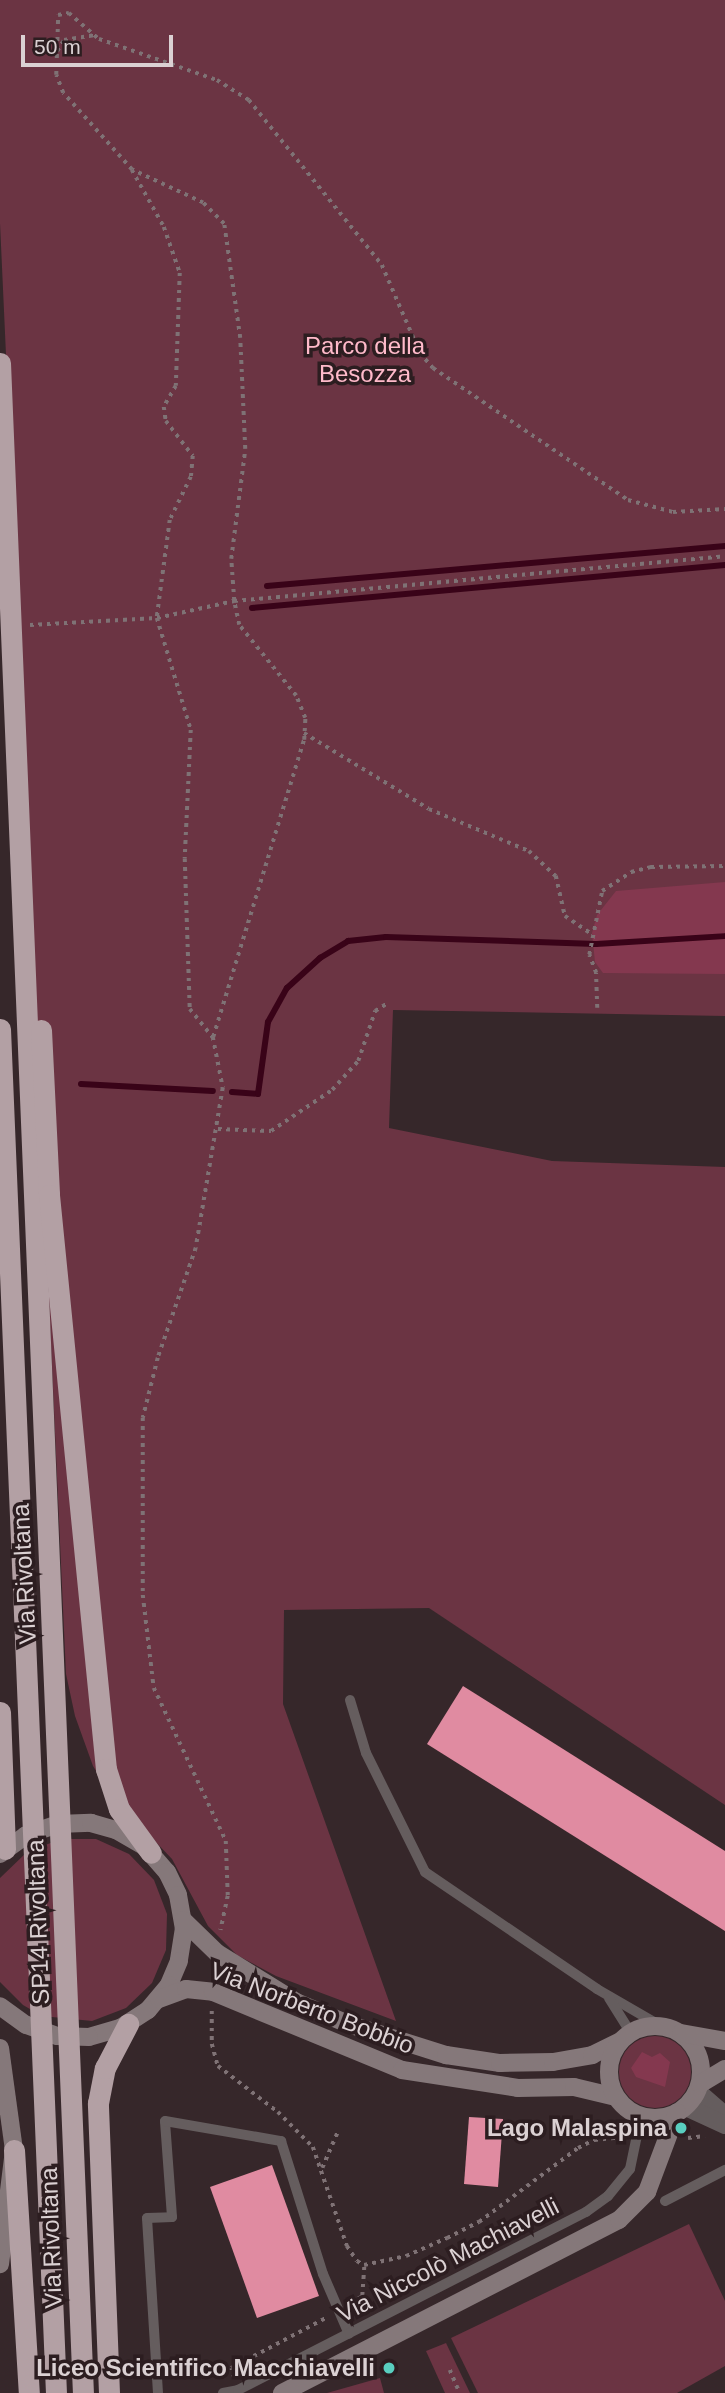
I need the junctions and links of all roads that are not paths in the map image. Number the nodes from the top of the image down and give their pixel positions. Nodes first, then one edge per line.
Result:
1 (0, 363) edge
2 (16, 795) junction
3 (0, 1029) edge
4 (350, 1700) dead end
5 (0, 1712) edge
6 (58, 1762) joint
7 (32, 1763) joint
8 (3, 1852) edge
9 (151, 1853) junction
10 (183, 1920) junction
11 (609, 1997) junction
12 (159, 1998) junction
13 (0, 2006) edge
14 (128, 2024) junction
15 (659, 2025) junction
16 (681, 2033) junction
17 (624, 2037) junction
18 (725, 2041) edge
19 (0, 2048) edge
20 (725, 2070) edge
21 (71, 2080) joint
22 (43, 2081) joint
23 (699, 2087) junction
24 (616, 2097) junction
25 (681, 2110) junction
26 (725, 2115) edge
27 (641, 2116) junction
28 (718, 2130) edge
29 (14, 2150) junction
30 (725, 2170) edge
31 (665, 2201) dead end
32 (0, 2264) edge
33 (349, 2334) junction
34 (29, 2393) edge
35 (55, 2393) edge
36 (83, 2393) edge
37 (109, 2393) edge
38 (158, 2393) edge
39 (223, 2393) edge
40 (282, 2393) edge

1 - 2 highway
2 - 6 highway, Via Rivoltana
2 - 9 highway
3 - 7 highway, Via Rivoltana
4 - 11 lane
5 - 8 highway
6 - 21 highway, SP14 Rivoltana
7 - 22 highway, SP14 Rivoltana
8 - 9 street, Via Norberto Bobbio
9 - 10 street, Via Norberto Bobbio
10 - 12 street, Via Norberto Bobbio
10 - 17 street, Via Norberto Bobbio
11 - 15 lane
11 - 17 lane
12 - 14 street, Via Norberto Bobbio
12 - 24 street, Via Norberto Bobbio
13 - 14 street, Via Norberto Bobbio
14 - 37 highway
15 - 16 street
15 - 17 street, Via Norberto Bobbio
16 - 18 street
16 - 23 street
17 - 24 street
19 - 29 street
20 - 23 street
21 - 36 highway, Via Rivoltana
22 - 35 highway, Via Rivoltana
23 - 25 street
23 - 26 street
24 - 27 street, Via Norberto Bobbio
25 - 27 street
25 - 28 street
25 - 40 street
27 - 33 lane, Via Niccolò Machiavelli
29 - 32 street
29 - 34 highway
30 - 31 lane
33 - 38 lane
33 - 39 lane, Via Niccolò Machiavelli

